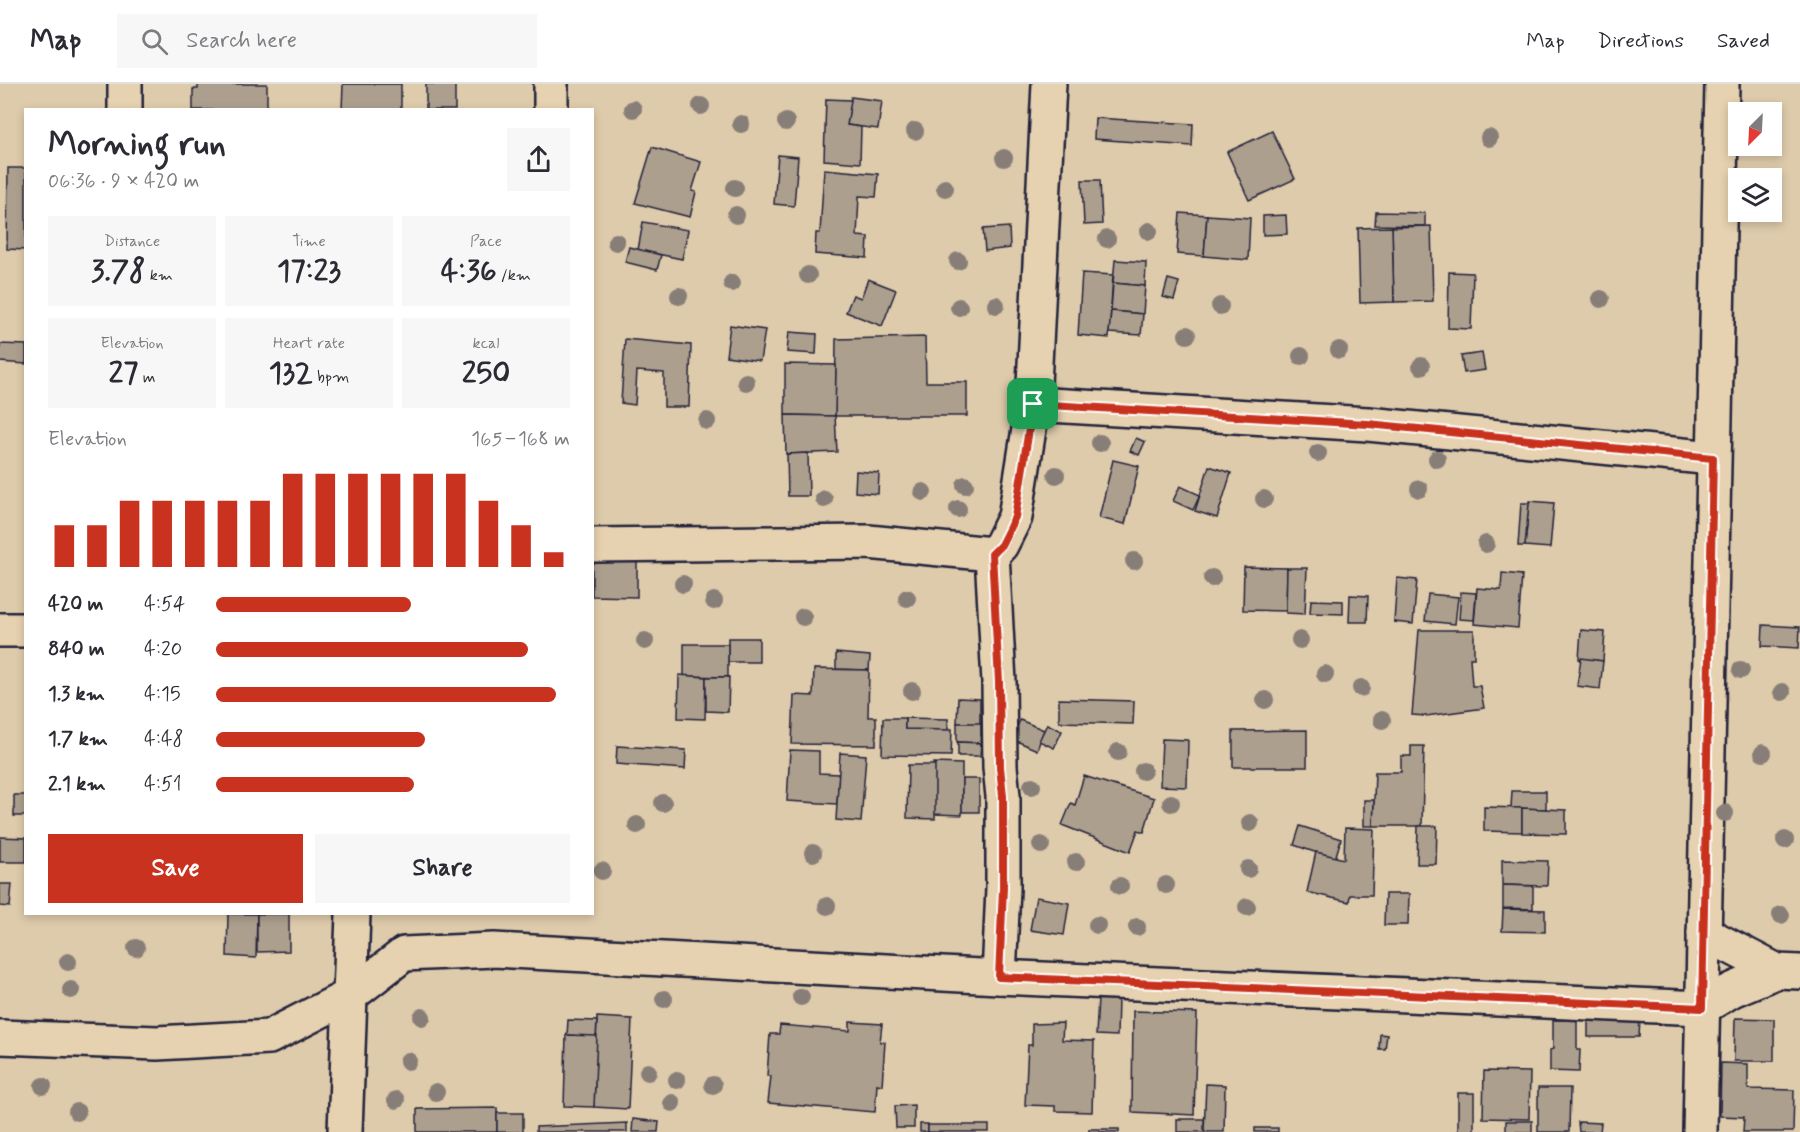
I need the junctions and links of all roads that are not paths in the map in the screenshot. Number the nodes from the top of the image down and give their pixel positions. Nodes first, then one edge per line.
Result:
1 (125, 84) edge
2 (551, 84) edge
3 (1049, 84) edge
4 (1722, 84) edge
5 (125, 108) edge
6 (551, 108) edge
7 (1033, 404) junction
8 (1713, 458) junction
9 (594, 545) edge
10 (992, 554) junction
11 (0, 630) edge
12 (24, 630) edge
13 (353, 915) edge
14 (1704, 933) junction
15 (1788, 971) edge
16 (999, 977) junction
17 (351, 995) junction
18 (1702, 1008) junction
19 (0, 1037) edge
20 (345, 1132) edge
21 (1700, 1132) edge

1 - 5 street
2 - 6 street
3 - 7 street
4 - 8 street
7 - 8 street
7 - 10 street
8 - 14 street
9 - 10 street
10 - 16 street
11 - 12 street
13 - 17 street
14 - 15 street
14 - 18 street
15 - 18 street
16 - 17 street
16 - 18 street
17 - 19 street
17 - 20 street
18 - 21 street

